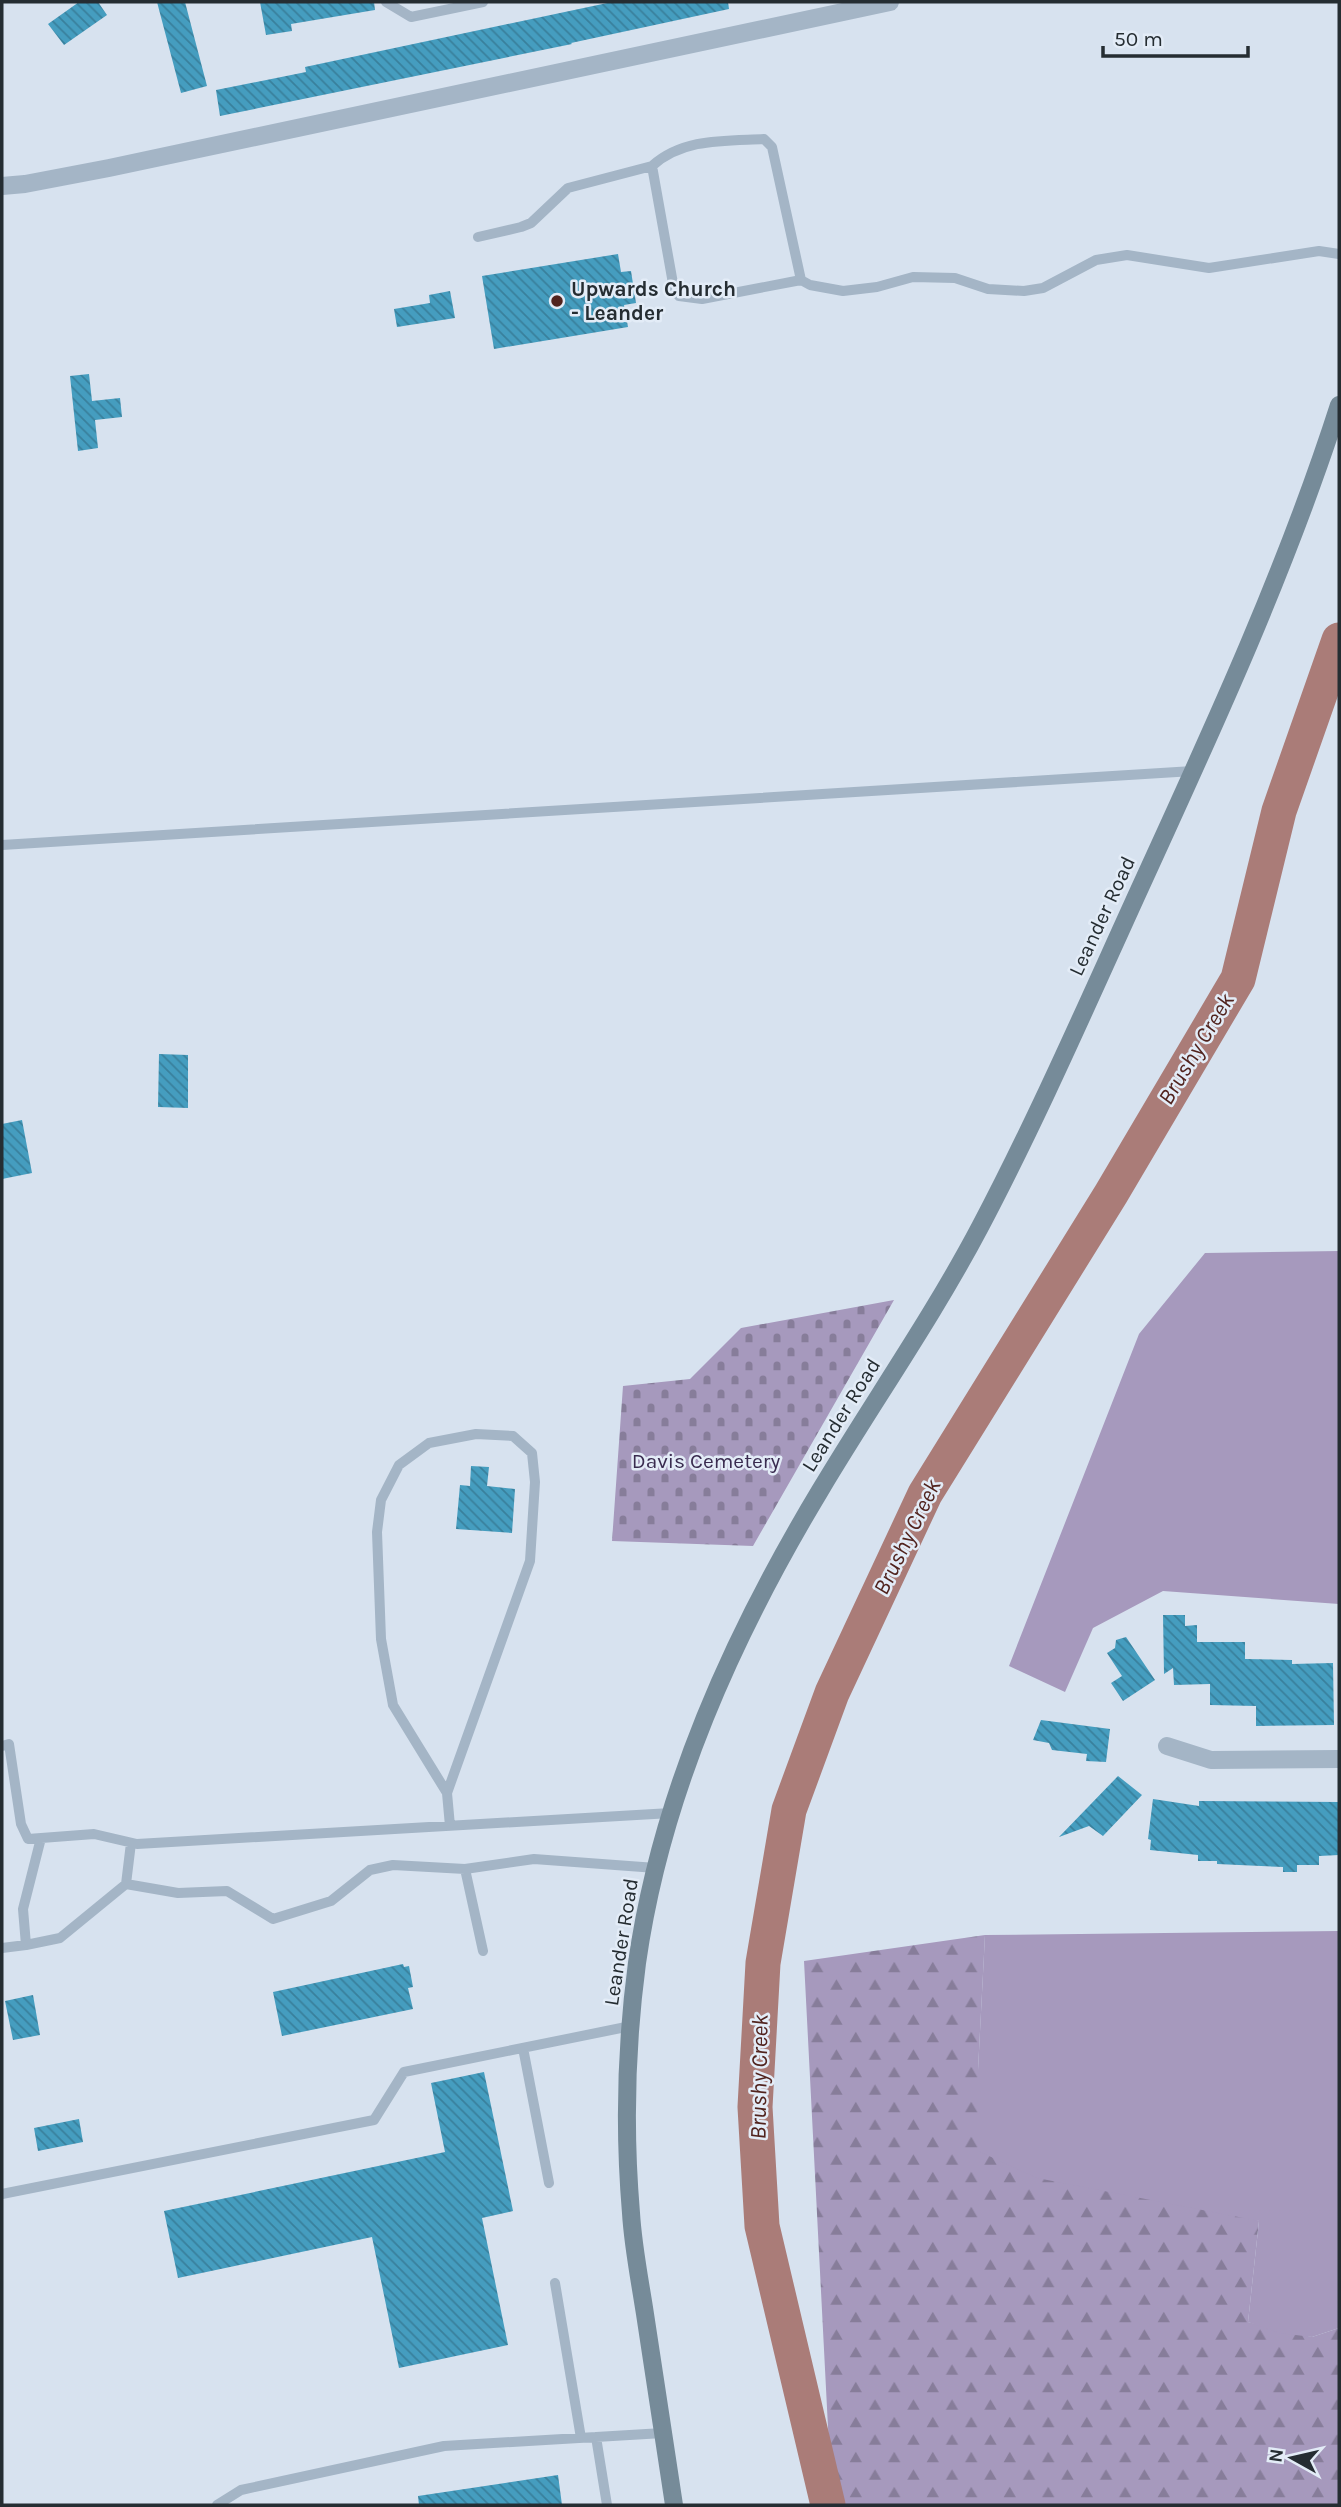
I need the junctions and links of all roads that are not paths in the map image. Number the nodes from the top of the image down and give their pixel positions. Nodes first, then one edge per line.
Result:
1 (386, 2) edge
2 (483, 2) edge
3 (880, 3) edge
4 (652, 166) junction
5 (2, 186) edge
6 (478, 237) dead end
7 (1339, 254) edge
8 (801, 280) junction
9 (1339, 405) edge
10 (1193, 771) junction
11 (2, 845) edge
12 (2, 1746) edge
13 (1167, 1746) dead end
14 (1339, 1759) edge
15 (447, 1793) junction
16 (671, 1813) junction
17 (450, 1826) junction
18 (41, 1838) junction
19 (131, 1843) junction
20 (465, 1868) junction
21 (656, 1868) junction
22 (125, 1884) junction
23 (26, 1945) junction
24 (2, 1948) edge
25 (483, 1951) dead end
26 (631, 2026) junction
27 (523, 2048) junction
28 (549, 2183) dead end
29 (2, 2194) edge
30 (555, 2283) dead end
31 (663, 2432) junction
32 (596, 2437) junction
33 (581, 2438) junction
34 (218, 2505) edge
35 (607, 2505) edge
36 (674, 2505) edge

1 - 2 lane
3 - 5 street
4 - 6 lane
4 - 8 lane
4 - 8 lane
7 - 8 lane
9 - 10 main road, Leander Road
10 - 11 lane
10 - 16 main road, Leander Road
12 - 18 lane
13 - 14 street
15 - 15 lane
15 - 17 lane
16 - 17 lane
16 - 21 main road, Leander Road
17 - 19 lane
18 - 19 lane
18 - 23 lane
19 - 22 lane
20 - 21 lane
20 - 22 lane
20 - 25 lane
21 - 26 main road, Leander Road
22 - 23 lane
23 - 24 lane
26 - 27 lane
26 - 31 main road, Leander Road
27 - 28 lane
27 - 29 lane
30 - 33 lane
31 - 32 lane
31 - 36 main road, Leander Road
32 - 33 lane
32 - 35 lane
33 - 34 lane

